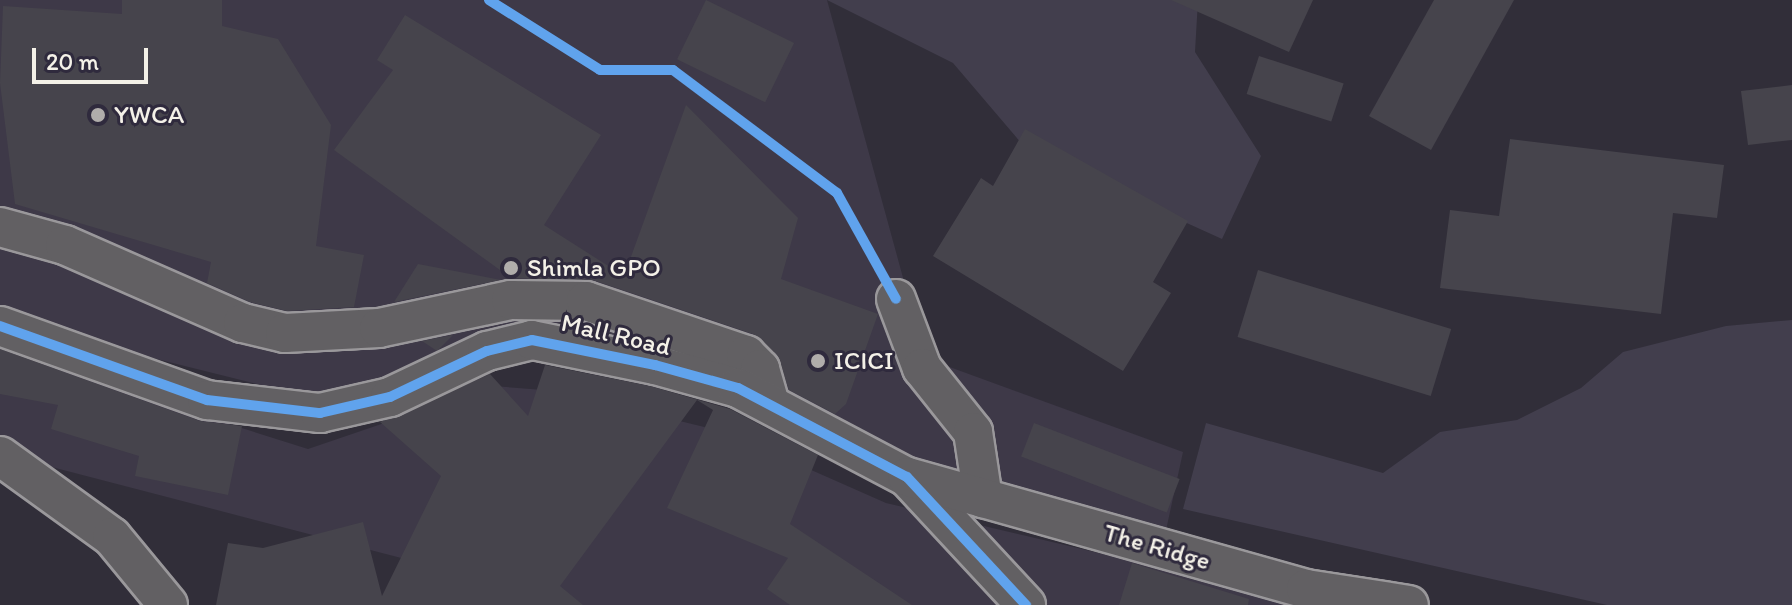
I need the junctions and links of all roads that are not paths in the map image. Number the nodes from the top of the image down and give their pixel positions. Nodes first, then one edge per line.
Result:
1 (0, 227) edge
2 (896, 299) dead end
3 (0, 326) edge
4 (769, 401) junction
5 (0, 456) edge
6 (907, 477) junction
7 (983, 498) junction
8 (168, 605) edge
9 (1026, 605) edge
10 (1409, 605) edge

1 - 4 street
2 - 7 street
3 - 4 street, Mall Road
4 - 6 street, Mall Road
5 - 8 street
6 - 7 street, The Ridge
6 - 9 street, Mall Road
7 - 10 street, The Ridge

